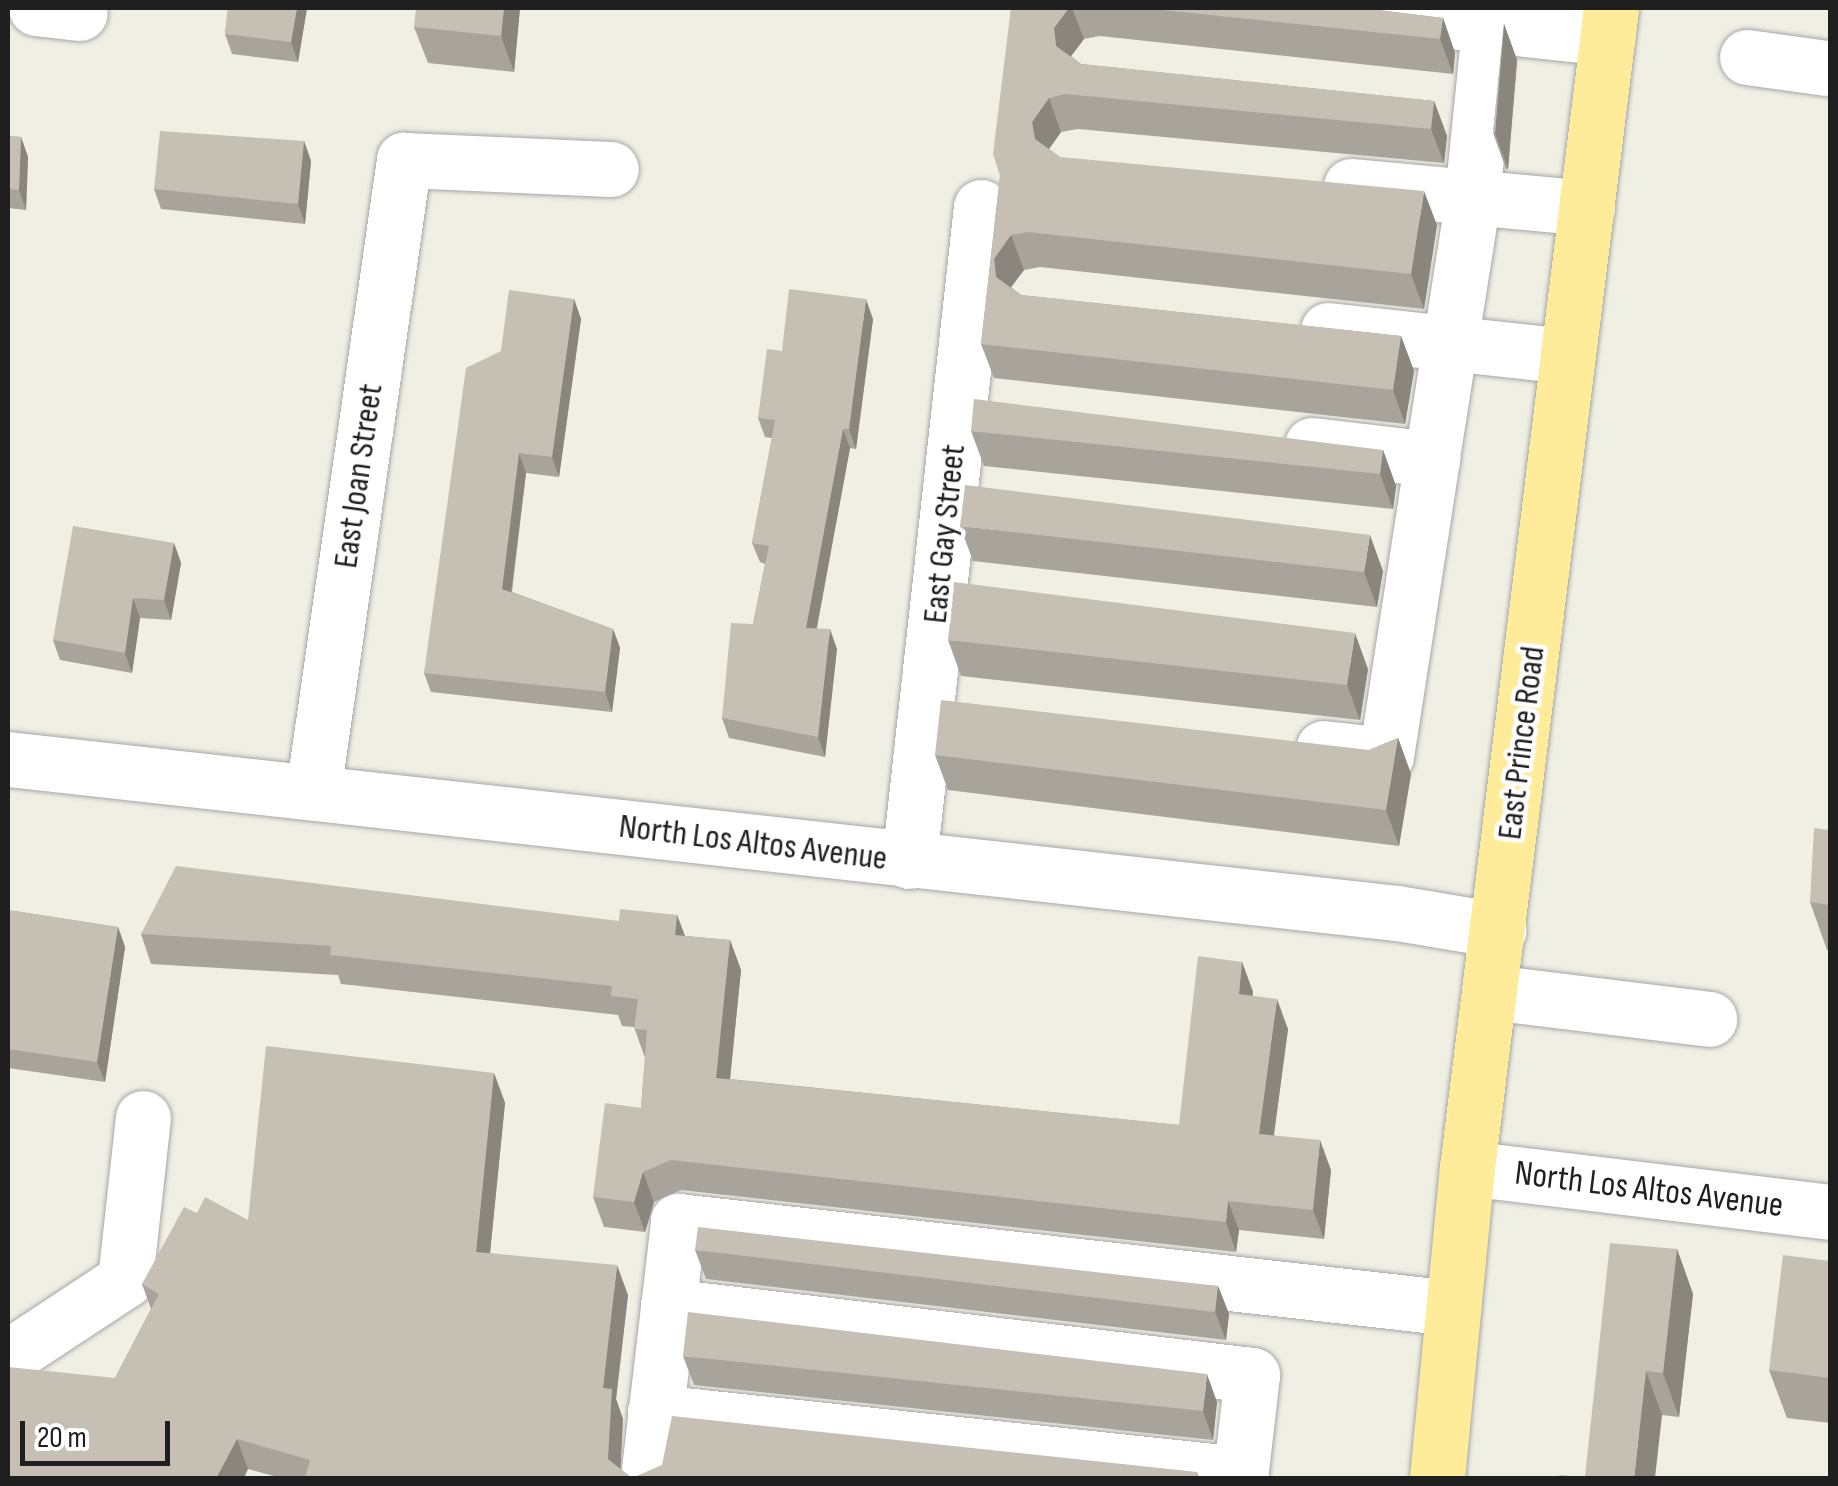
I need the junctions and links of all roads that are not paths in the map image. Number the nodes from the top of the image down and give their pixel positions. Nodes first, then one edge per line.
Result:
1 (1331, 8) edge
2 (1490, 16) edge
3 (1609, 23) edge
4 (1746, 57) dead end
5 (1826, 68) dead end
6 (1423, 102) edge
7 (1481, 108) junction
8 (611, 169) dead end
9 (1294, 180) edge
10 (1472, 197) junction
11 (980, 206) dead end
12 (1587, 208) junction
13 (1273, 324) edge
14 (1450, 344) junction
15 (1568, 356) junction
16 (1256, 438) edge
17 (1432, 463) junction
18 (1361, 538) edge
19 (1419, 544) junction
20 (1346, 635) edge
21 (1404, 642) junction
22 (1271, 742) edge
23 (8, 759) edge
24 (313, 792) junction
25 (908, 860) junction
26 (1499, 930) junction
27 (1490, 992) junction
28 (1709, 1019) dead end
29 (143, 1118) dead end
30 (1467, 1168) junction
31 (1830, 1212) edge
32 (668, 1306) junction
33 (1453, 1308) junction
34 (26, 1346) dead end
35 (655, 1412) junction
36 (1240, 1476) edge
37 (648, 1478) edge
38 (1436, 1478) edge

1 - 2 street
2 - 3 street
2 - 7 street
3 - 12 main road, East Prince Road
4 - 5 street
6 - 7 street
7 - 10 street
8 - 24 street, East Joan Street
9 - 10 street
10 - 12 street
10 - 14 street
11 - 25 street, East Gay Street
12 - 15 main road, East Prince Road
13 - 14 street
14 - 15 street
14 - 17 street
15 - 26 main road, East Prince Road
16 - 17 street
17 - 19 street
18 - 19 street
19 - 21 street
20 - 21 street
21 - 22 street
23 - 24 street, North Los Altos Avenue
24 - 25 street, North Los Altos Avenue
25 - 26 street, North Los Altos Avenue
26 - 27 main road, East Prince Road
27 - 28 street
27 - 30 main road, East Prince Road
29 - 34 street
30 - 31 street, North Los Altos Avenue
30 - 33 main road, East Prince Road
32 - 33 street
32 - 35 street
32 - 36 street
33 - 38 main road, East Prince Road
35 - 36 street
35 - 37 street

